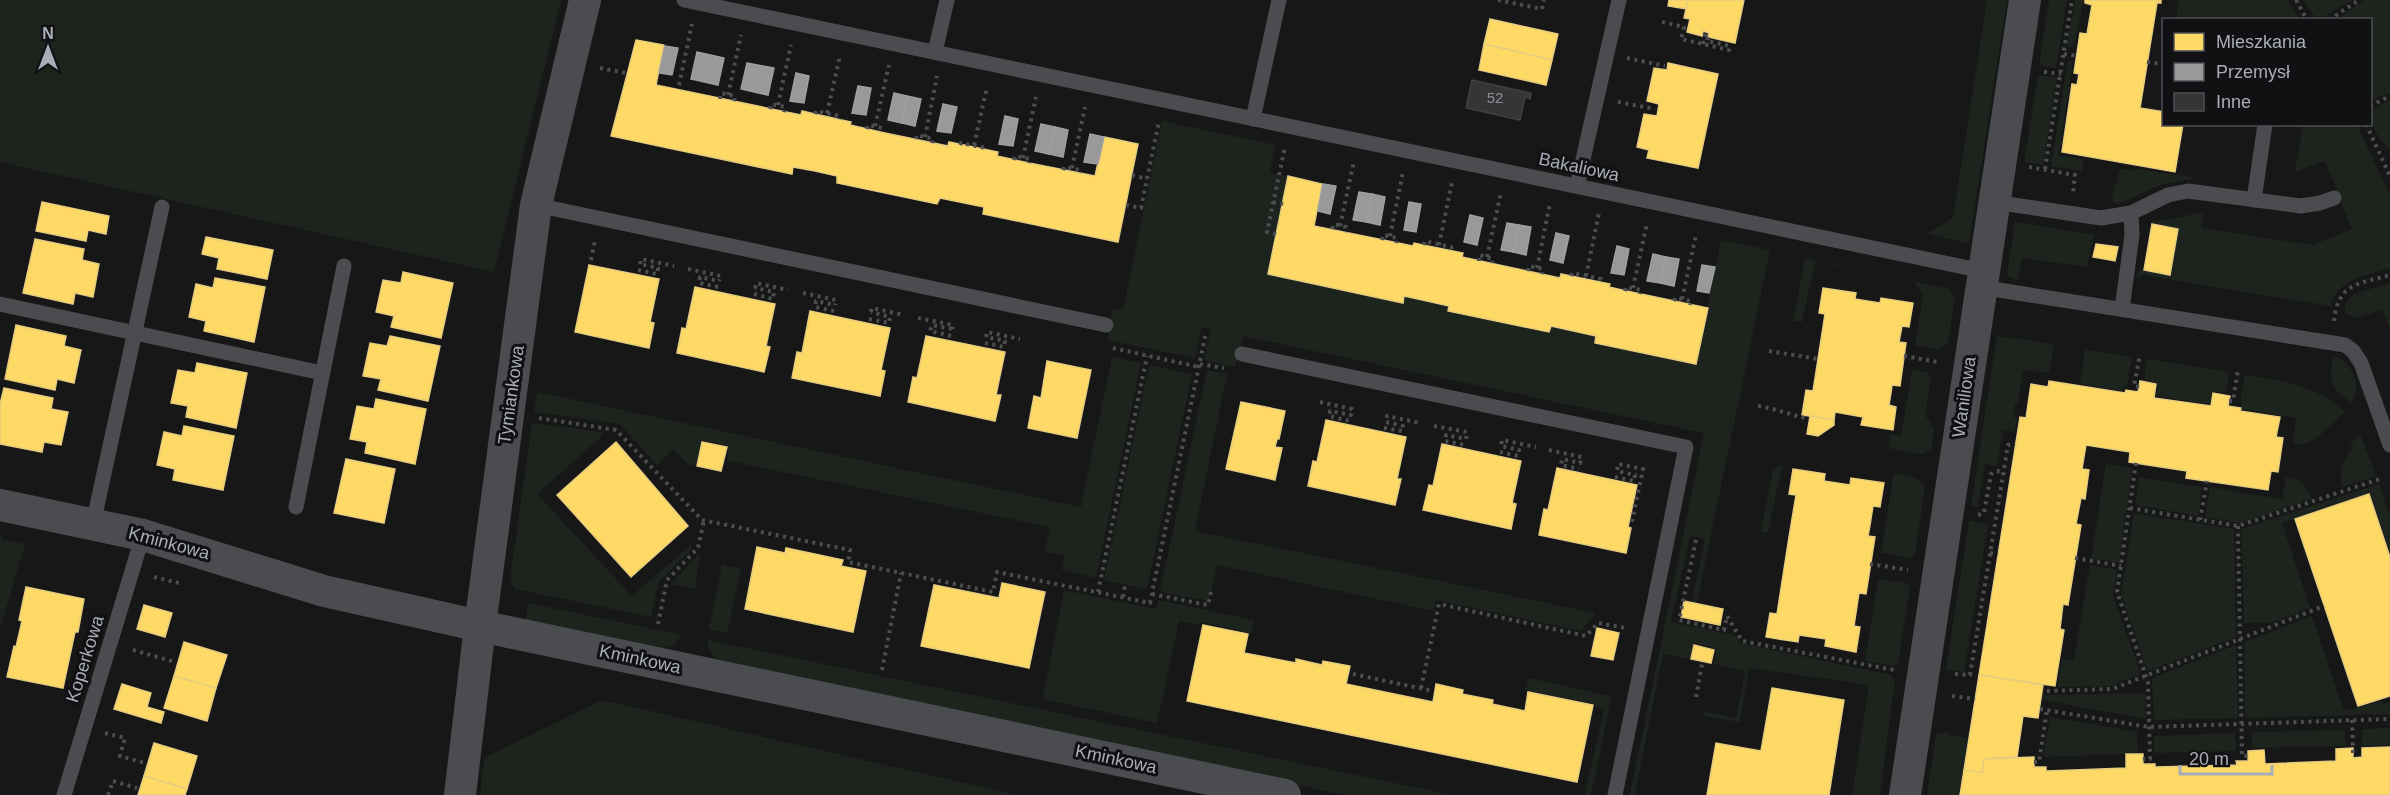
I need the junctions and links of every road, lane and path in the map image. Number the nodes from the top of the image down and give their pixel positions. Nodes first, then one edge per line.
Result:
1 (585, 0) edge
2 (684, 0) edge
3 (947, 0) edge
4 (1279, 0) edge
5 (1498, 0) edge
6 (1544, 0) edge
7 (1619, 0) edge
8 (2025, 0) edge
9 (2072, 0) edge
10 (2296, 0) edge
11 (2359, 0) edge
12 (1521, 3) edge
13 (694, 18) dead end
14 (2306, 18) edge
15 (2332, 18) edge
16 (1662, 22) dead end
17 (743, 28) dead end
18 (792, 39) dead end
19 (1703, 44) junction
20 (841, 49) dead end
21 (936, 52) junction
22 (2064, 54) junction
23 (2077, 56) dead end
24 (1624, 57) dead end
25 (890, 60) dead end
26 (2147, 62) dead end
27 (2162, 64) edge
28 (1665, 66) dead end
29 (597, 67) dead end
30 (939, 70) dead end
31 (626, 73) dead end
32 (988, 80) dead end
33 (680, 85) dead end
34 (1037, 90) dead end
35 (728, 95) junction
36 (2390, 96) edge
37 (720, 99) dead end
38 (1086, 100) dead end
39 (734, 101) dead end
40 (1614, 101) dead end
41 (778, 105) junction
42 (2372, 105) edge
43 (770, 109) dead end
44 (1655, 109) dead end
45 (784, 112) dead end
46 (827, 113) junction
47 (815, 114) dead end
48 (1160, 116) dead end
49 (1253, 118) junction
50 (839, 119) dead end
51 (875, 126) junction
52 (2265, 126) edge
53 (2367, 126) edge
54 (867, 129) dead end
55 (881, 132) dead end
56 (924, 137) junction
57 (916, 139) dead end
58 (932, 143) dead end
59 (1285, 143) dead end
60 (960, 145) dead end
61 (974, 145) junction
62 (986, 150) dead end
63 (1023, 158) junction
64 (1355, 158) dead end
65 (1014, 160) dead end
66 (1029, 163) dead end
67 (2020, 165) dead end
68 (2388, 166) edge
69 (1072, 168) junction
70 (1404, 168) dead end
71 (2045, 169) junction
72 (1064, 170) dead end
73 (1079, 173) dead end
74 (1132, 176) dead end
75 (2390, 176) edge
76 (1147, 178) junction
77 (1453, 178) dead end
78 (1577, 186) junction
79 (1502, 189) dead end
80 (2334, 198) dead end
81 (1550, 199) dead end
82 (2254, 200) junction
83 (1274, 202) junction
84 (1994, 202) junction
85 (1283, 204) dead end
86 (536, 205) junction
87 (1126, 205) dead end
88 (162, 207) dead end
89 (1600, 209) dead end
90 (2131, 213) junction
91 (2070, 214) junction
92 (1648, 220) dead end
93 (1341, 226) junction
94 (1332, 229) dead end
95 (1697, 230) dead end
96 (1345, 232) dead end
97 (597, 233) dead end
98 (1276, 234) dead end
99 (1390, 236) junction
100 (1382, 240) dead end
101 (1396, 243) dead end
102 (1424, 245) dead end
103 (1439, 245) junction
104 (1453, 251) dead end
105 (1487, 257) junction
106 (591, 260) dead end
107 (1479, 261) dead end
108 (1492, 263) dead end
109 (344, 266) dead end
110 (674, 266) dead end
111 (1537, 268) junction
112 (688, 269) dead end
113 (639, 270) dead end
114 (1528, 271) dead end
115 (1542, 274) dead end
116 (2390, 275) edge
117 (1571, 276) dead end
118 (1586, 276) junction
119 (1982, 279) junction
120 (1600, 282) dead end
121 (718, 287) dead end
122 (1633, 288) junction
123 (788, 290) dead end
124 (1625, 291) dead end
125 (803, 293) dead end
126 (754, 294) dead end
127 (1640, 294) dead end
128 (1682, 299) junction
129 (1674, 301) dead end
130 (0, 304) edge
131 (1690, 305) dead end
132 (2121, 309) junction
133 (834, 311) dead end
134 (904, 315) dead end
135 (918, 318) dead end
136 (869, 319) dead end
137 (1106, 325) joint
138 (2334, 326) dead end
139 (1206, 332) dead end
140 (135, 333) junction
141 (951, 336) dead end
142 (1020, 339) dead end
143 (985, 343) dead end
144 (1769, 351) dead end
145 (1242, 354) dead end
146 (2140, 354) dead end
147 (1147, 356) junction
148 (1905, 356) dead end
149 (1818, 359) dead end
150 (1938, 362) dead end
151 (1199, 365) junction
152 (1228, 369) dead end
153 (2238, 370) dead end
154 (322, 373) junction
155 (2139, 387) dead end
156 (2229, 401) dead end
157 (1320, 402) dead end
158 (1758, 406) dead end
159 (537, 418) dead end
160 (1809, 419) dead end
161 (1350, 421) dead end
162 (1419, 423) dead end
163 (1434, 426) dead end
164 (1384, 428) dead end
165 (2015, 444) dead end
166 (1464, 445) dead end
167 (2390, 445) edge
168 (1536, 447) dead end
169 (1549, 450) dead end
170 (1500, 453) dead end
171 (2136, 463) dead end
172 (1579, 470) dead end
173 (2004, 472) junction
174 (1615, 477) dead end
175 (2383, 478) dead end
176 (2207, 481) dead end
177 (0, 505) edge
178 (296, 507) dead end
179 (2130, 508) junction
180 (1985, 510) dead end
181 (704, 520) junction
182 (2200, 520) junction
183 (93, 524) junction
184 (1631, 526) dead end
185 (2238, 526) junction
186 (142, 535) junction
187 (1696, 540) dead end
188 (1990, 553) junction
189 (1998, 554) dead end
190 (2075, 558) dead end
191 (1870, 564) dead end
192 (2121, 566) junction
193 (1918, 572) dead end
194 (901, 573) junction
195 (152, 576) dead end
196 (179, 583) dead end
197 (1125, 585) dead end
198 (1212, 588) dead end
199 (1098, 592) junction
200 (1152, 594) junction
201 (1123, 597) junction
202 (2324, 606) dead end
203 (1728, 609) dead end
204 (1727, 616) junction
205 (658, 624) dead end
206 (480, 626) junction
207 (1629, 629) dead end
208 (2240, 639) junction
209 (124, 647) dead end
210 (175, 662) dead end
211 (1702, 664) dead end
212 (882, 670) dead end
213 (1903, 672) dead end
214 (1353, 674) dead end
215 (1949, 674) dead end
216 (2146, 676) junction
217 (1421, 688) junction
218 (1433, 691) dead end
219 (2047, 691) dead end
220 (1947, 695) dead end
221 (1696, 697) dead end
222 (1975, 699) dead end
223 (2040, 708) dead end
224 (2047, 710) junction
225 (2390, 719) edge
226 (2352, 720) junction
227 (2241, 723) junction
228 (2149, 727) junction
229 (95, 730) dead end
230 (2353, 753) dead end
231 (2248, 756) dead end
232 (2143, 759) dead end
233 (2034, 762) dead end
234 (145, 763) dead end
235 (137, 788) dead end
236 (64, 795) edge
237 (108, 795) edge
238 (460, 795) edge
239 (1285, 795) edge
240 (1615, 795) edge
241 (1905, 795) edge

1 - 86 street, Tymiankowa
2 - 21 lane, Bakaliowa
3 - 21 lane
4 - 49 lane
5 - 12 path
6 - 12 path
7 - 78 lane
8 - 84 street, Waniliowa
9 - 22 path
10 - 14 path
11 - 15 path
13 - 33 path
16 - 19 path
17 - 35 path
18 - 41 path
19 - 19 path
20 - 46 path
21 - 49 lane, Bakaliowa
22 - 23 path
22 - 71 path
24 - 28 path
25 - 51 path
26 - 27 path
29 - 31 path
30 - 56 path
32 - 61 path
34 - 63 path
35 - 37 path
35 - 39 path
36 - 42 path
38 - 69 path
40 - 44 path
41 - 43 path
41 - 45 path
46 - 47 path
46 - 50 path
48 - 76 path
49 - 78 lane, Bakaliowa
51 - 54 path
51 - 55 path
52 - 82 lane
53 - 68 path
56 - 57 path
56 - 58 path
59 - 83 path
60 - 61 path
61 - 62 path
63 - 65 path
63 - 66 path
64 - 93 path
67 - 71 path
68 - 75 path
69 - 72 path
69 - 73 path
70 - 99 path
71 - 91 path
74 - 76 path
76 - 87 path
77 - 103 path
78 - 119 lane, Bakaliowa
79 - 105 path
80 - 82 lane
81 - 111 path
82 - 90 lane
83 - 85 path
83 - 98 path
84 - 91 lane
84 - 119 street, Waniliowa
86 - 137 lane
86 - 206 street, Tymiankowa
88 - 140 lane
89 - 118 path
90 - 91 lane
90 - 132 lane
92 - 122 path
93 - 94 path
93 - 96 path
95 - 128 path
97 - 106 path
99 - 100 path
99 - 101 path
102 - 103 path
103 - 104 path
105 - 107 path
105 - 108 path
109 - 154 lane
110 - 113 path
111 - 114 path
111 - 115 path
112 - 121 path
116 - 138 path
117 - 118 path
118 - 120 path
119 - 132 lane, Bakaliowa
119 - 241 street, Waniliowa
122 - 124 path
122 - 127 path
123 - 126 path
125 - 133 path
128 - 129 path
128 - 131 path
130 - 140 lane
132 - 167 lane, Bakaliowa
134 - 136 path
135 - 141 path
137 - 147 path
139 - 151 path
140 - 154 lane
140 - 183 lane
142 - 143 path
144 - 149 path
145 - 240 lane
146 - 155 path
147 - 151 path
147 - 199 path
148 - 150 path
151 - 152 path
151 - 200 path
153 - 156 path
154 - 178 lane
157 - 161 path
158 - 160 path
159 - 181 path
162 - 164 path
163 - 166 path
165 - 173 path
168 - 170 path
169 - 172 path
171 - 179 path
173 - 180 path
173 - 188 path
174 - 184 path
175 - 185 path
176 - 182 path
177 - 183 street, Kminkowa
179 - 182 path
179 - 192 path
181 - 194 path
181 - 205 path
182 - 185 path
183 - 186 street, Kminkowa
185 - 208 path
186 - 206 street, Kminkowa
186 - 236 lane, Koperkowa
187 - 204 path
188 - 189 path
188 - 215 path
190 - 192 path
191 - 193 path
192 - 216 path
194 - 199 path
194 - 212 path
195 - 196 path
197 - 201 path
198 - 200 path
199 - 201 path
200 - 201 path
202 - 208 path
203 - 204 path
204 - 213 path
206 - 238 street, Tymiankowa
206 - 239 street, Kminkowa
207 - 217 path
208 - 216 path
208 - 227 path
209 - 210 path
211 - 221 path
214 - 217 path
216 - 219 path
216 - 228 path
217 - 218 path
220 - 222 path
223 - 224 path
224 - 228 path
224 - 233 path
225 - 226 path
226 - 227 path
226 - 230 path
227 - 228 path
227 - 231 path
228 - 232 path
229 - 234 path
235 - 237 path

